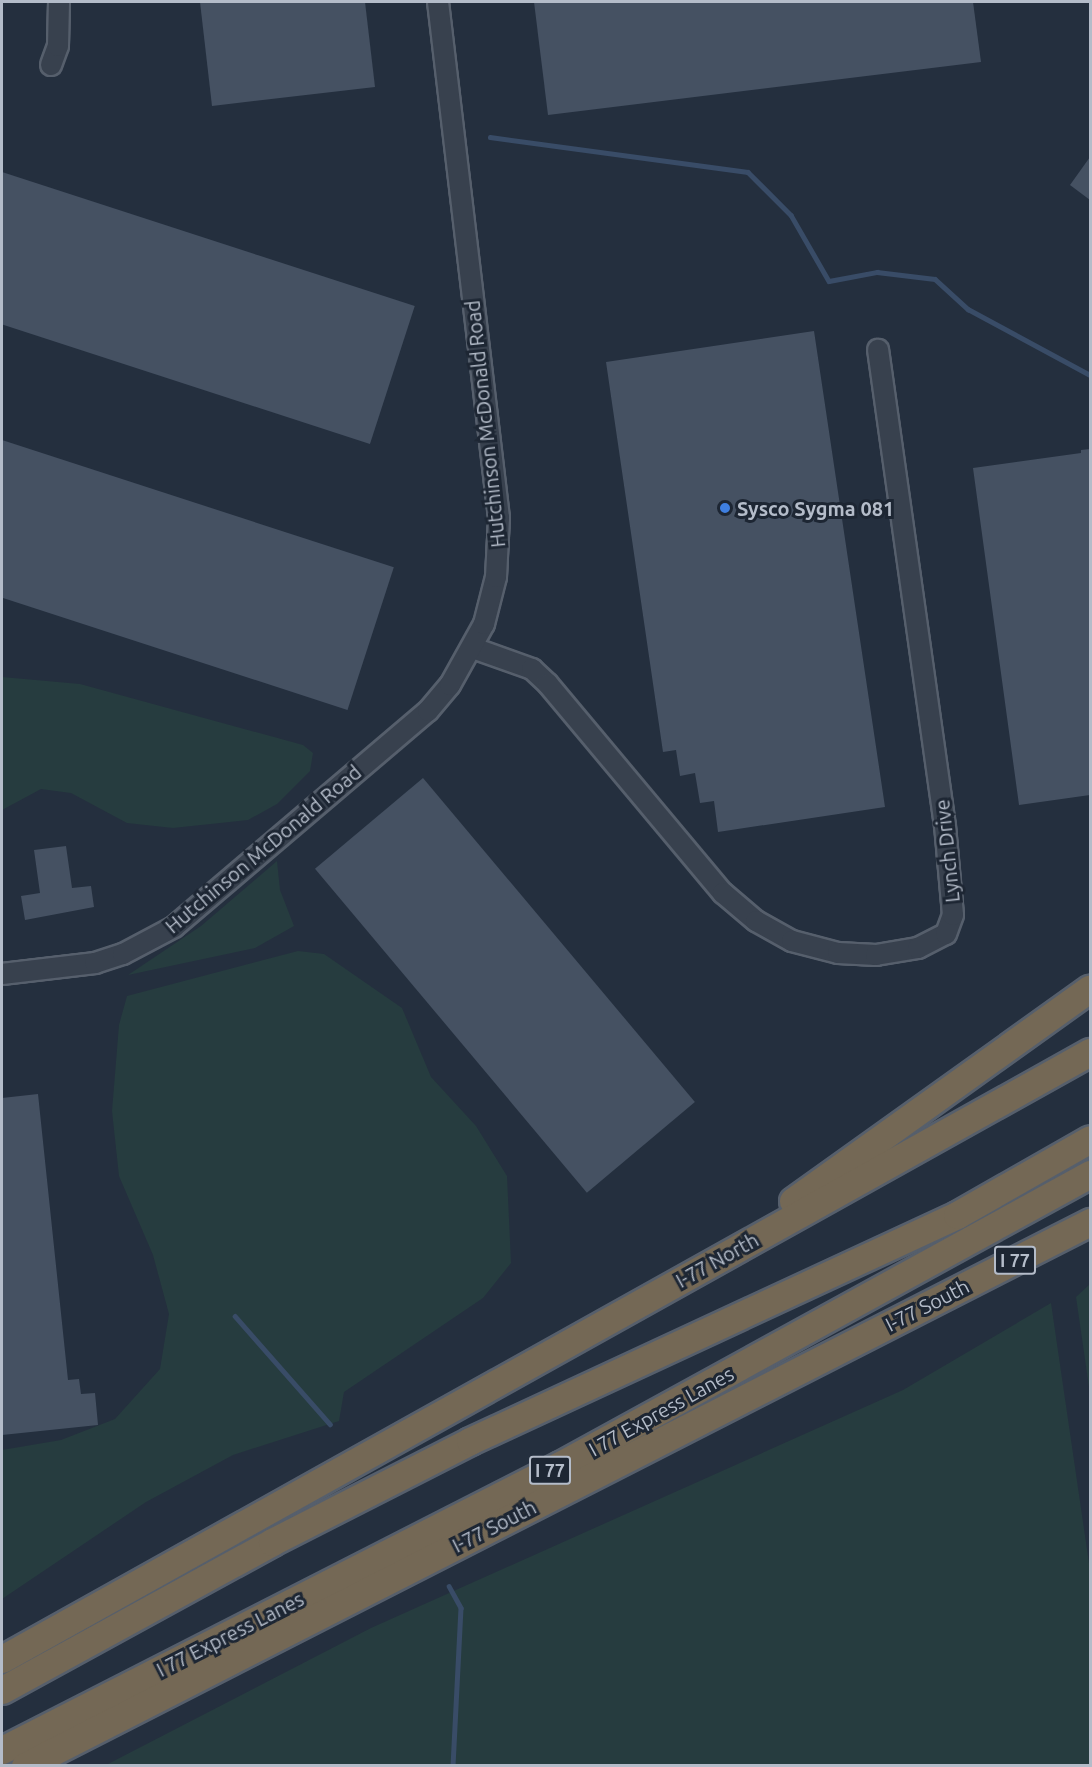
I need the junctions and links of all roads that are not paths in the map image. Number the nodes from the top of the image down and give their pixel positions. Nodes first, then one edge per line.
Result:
1 (58, 2) edge
2 (438, 2) edge
3 (51, 65) dead end
4 (878, 350) dead end
5 (473, 648) junction
6 (2, 974) edge
7 (1090, 988) edge
8 (1090, 1052) edge
9 (1090, 1138) edge
10 (1090, 1174) edge
11 (1090, 1222) edge
12 (1090, 1235) edge
13 (684, 1279) junction
14 (940, 1299) junction
15 (2, 1659) edge
16 (2, 1690) edge
17 (2, 1750) edge
18 (25, 1766) edge

1 - 3 street
2 - 5 street, Hutchinson McDonald Road
4 - 5 street, Lynch Drive
5 - 6 street, Hutchinson McDonald Road
7 - 13 highway
8 - 13 highway, I-77 North
9 - 16 highway
10 - 17 highway, I 77 Express Lanes / I 77
11 - 14 highway, I-77 South / I 77
12 - 14 highway
13 - 15 highway, I-77 North
14 - 18 highway, I-77 South / I 77

